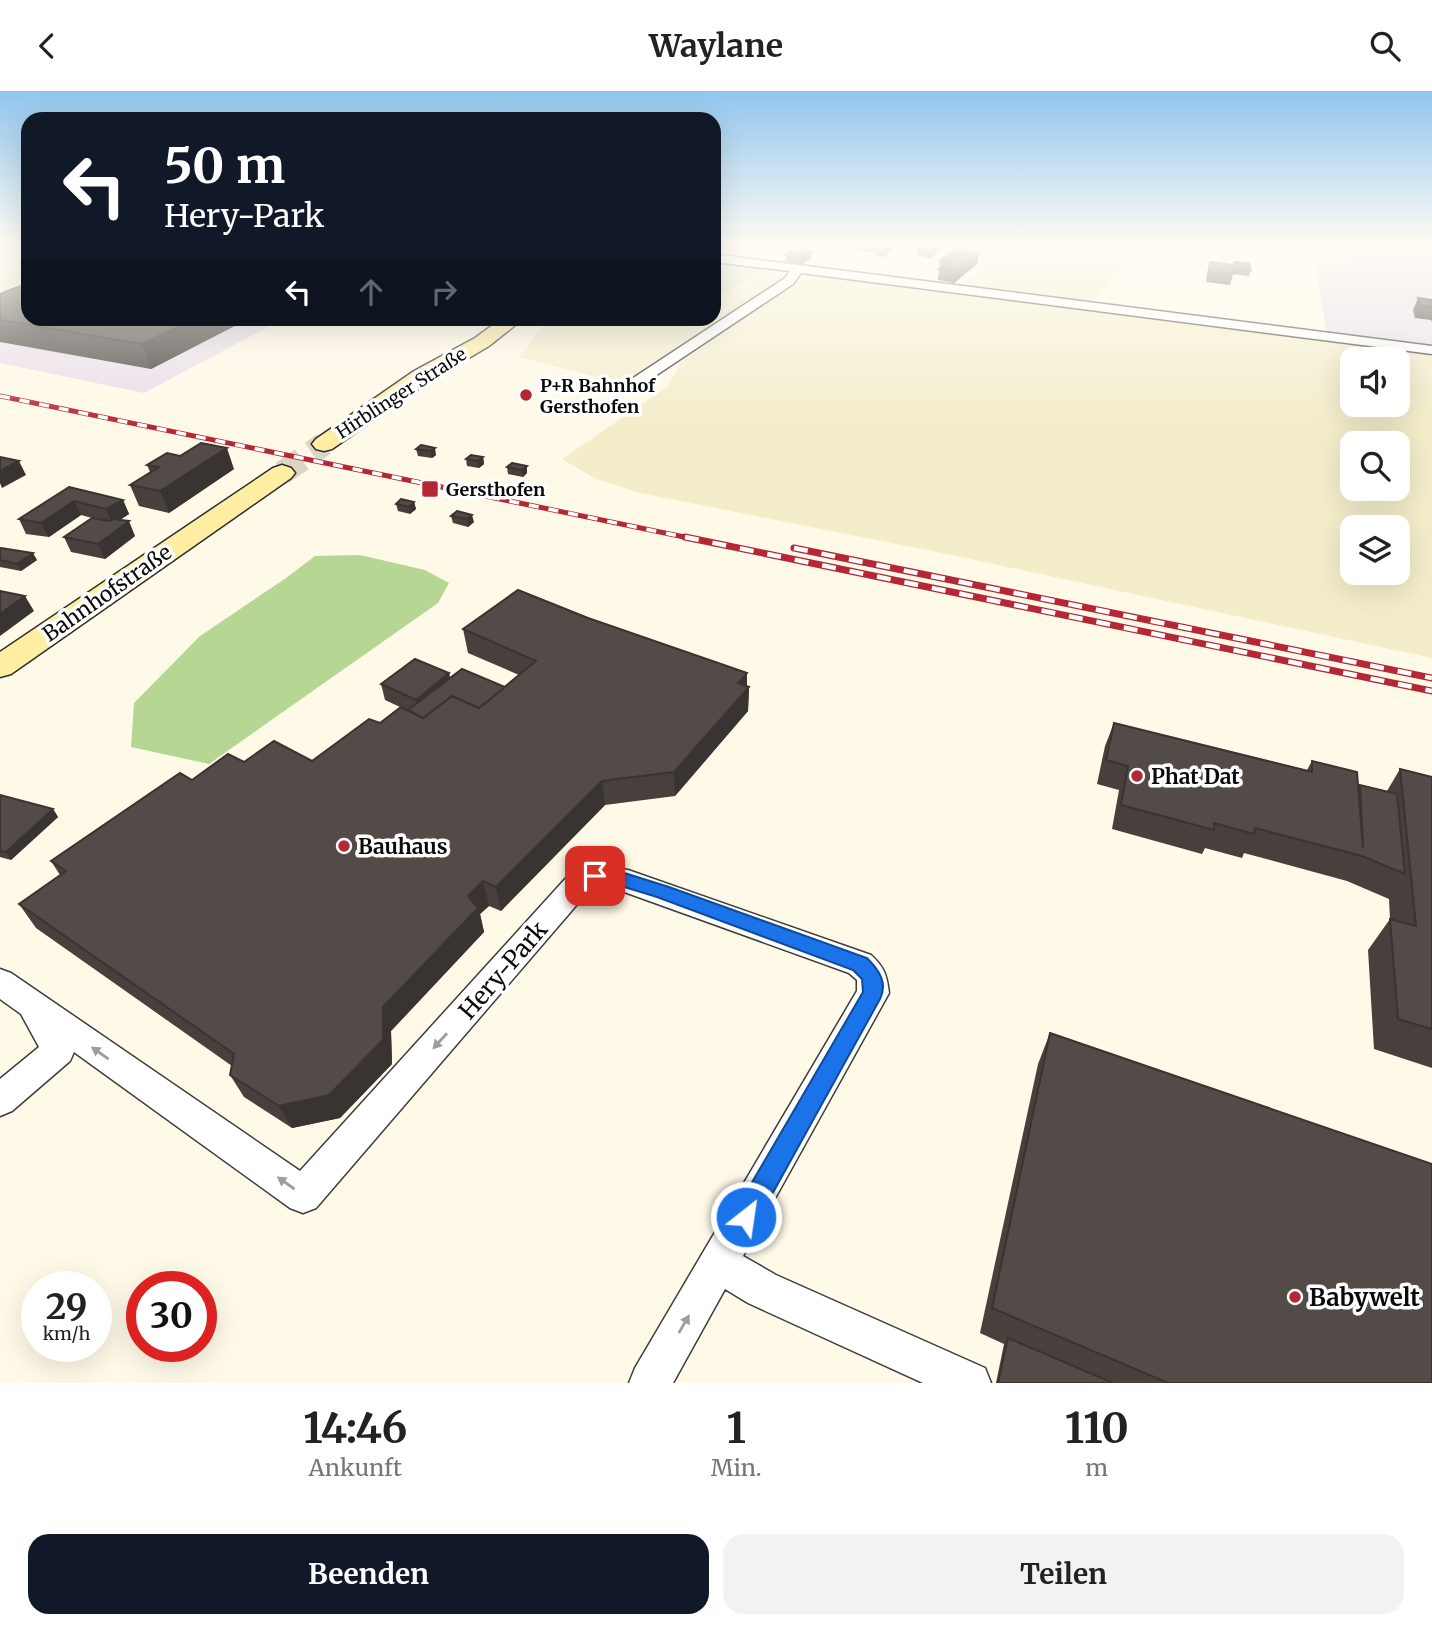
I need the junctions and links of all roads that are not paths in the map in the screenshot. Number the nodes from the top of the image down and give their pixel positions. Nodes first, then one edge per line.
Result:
1 (752, 305) edge
2 (1082, 305) edge
3 (504, 326) edge
4 (1432, 350) edge
5 (626, 389) dead end
6 (324, 444) tunnel mouth
7 (282, 473) tunnel mouth
8 (0, 667) edge
9 (0, 982) edge
10 (32, 1005) junction
11 (0, 1100) edge
12 (719, 1263) junction
13 (649, 1383) edge
14 (970, 1383) edge

1 - 5 street
2 - 4 street
3 - 6 main road, Hirblinger Straße
7 - 8 main road, Bahnhofstraße
9 - 10 street, Hery-Park
10 - 11 street, Hery-Park
12 -> 10 street, Hery-Park
13 -> 12 street, Hery-Park
12 - 14 street

